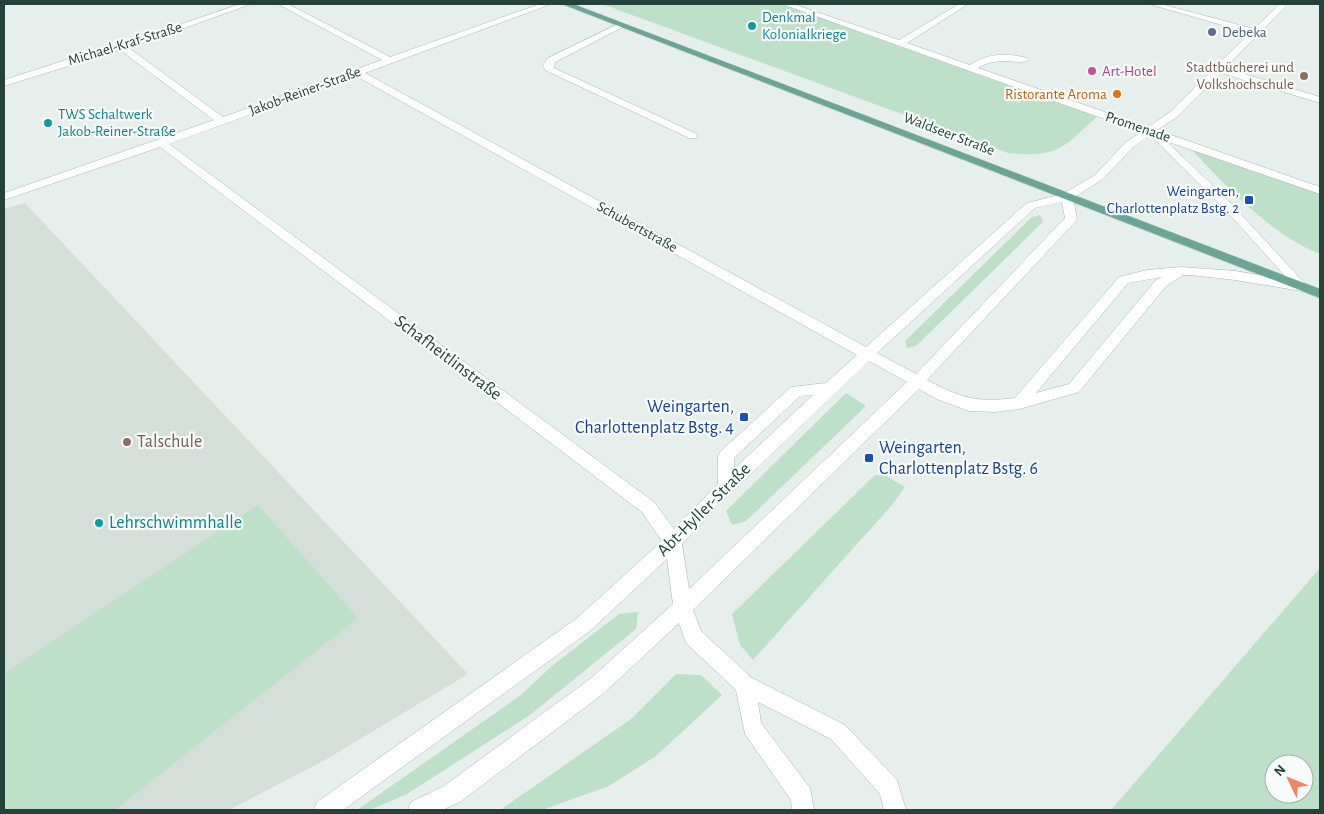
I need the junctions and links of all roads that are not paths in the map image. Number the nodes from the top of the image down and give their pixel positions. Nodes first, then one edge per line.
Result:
1 (247, 4) edge
2 (282, 4) edge
3 (547, 4) edge
4 (566, 4) edge
5 (786, 4) edge
6 (964, 4) edge
7 (1153, 4) edge
8 (1284, 4) edge
9 (623, 25) junction
10 (1255, 32) junction
11 (899, 44) junction
12 (122, 47) junction
13 (1024, 60) dead end
14 (390, 61) junction
15 (970, 69) junction
16 (1219, 69) junction
17 (356, 72) junction
18 (4, 83) edge
19 (1320, 100) edge
20 (221, 121) junction
21 (1150, 132) junction
22 (693, 136) dead end
23 (161, 143) junction
24 (1320, 191) edge
25 (4, 197) edge
26 (1067, 197) junction
27 (1181, 271) junction
28 (1302, 287) junction
29 (1320, 294) edge
30 (868, 354) junction
31 (918, 381) junction
32 (830, 388) junction
33 (1019, 403) junction
34 (726, 487) junction
35 (673, 542) junction
36 (683, 608) junction
37 (745, 685) junction
38 (325, 810) edge
39 (419, 810) edge
40 (803, 810) edge
41 (895, 810) edge

1 - 12 street, Michael-Kraf-Straße
2 - 14 street, Jakob-Reiner-Straße
3 - 14 street, Jakob-Reiner-Straße
4 - 9 main road, Waldseer Straße
5 - 11 street, Promenade
6 - 11 street
7 - 10 street
8 - 10 street, Abt-Hyller-Straße
9 - 22 street
9 - 26 main road, Waldseer Straße
10 - 16 street, Abt-Hyller-Straße
11 - 15 street, Promenade
12 - 18 street, Michael-Kraf-Straße
12 - 20 street
13 - 15 street
14 - 17 street, Jakob-Reiner-Straße
15 - 21 street, Promenade
16 - 19 street
16 - 21 street, Abt-Hyller-Straße
17 - 20 street, Jakob-Reiner-Straße
17 - 30 street, Schubertstraße
20 - 23 street, Jakob-Reiner-Straße
21 - 24 street, Promenade
21 - 26 street, Abt-Hyller-Straße
21 - 28 street
23 - 25 street, Jakob-Reiner-Straße
23 - 35 street, Schafheitlinstraße
26 - 28 main road, Waldseer Straße
26 - 30 street, Abt-Hyller-Straße
26 - 31 street
27 - 28 street
27 - 33 street, Schubertstraße
27 - 33 street
28 - 29 main road, Waldseer Straße
30 - 31 street, Schubertstraße
30 - 32 street, Abt-Hyller-Straße
31 - 33 street, Schubertstraße
31 - 36 street
32 - 34 street, Abt-Hyller-Straße
32 - 34 street
34 - 35 street, Abt-Hyller-Straße
35 - 36 street, Schafheitlinstraße
35 - 38 street, Abt-Hyller-Straße
36 - 37 street, Schafheitlinstraße
36 - 39 street
37 - 40 street
37 - 41 street, Schafheitlinstraße

